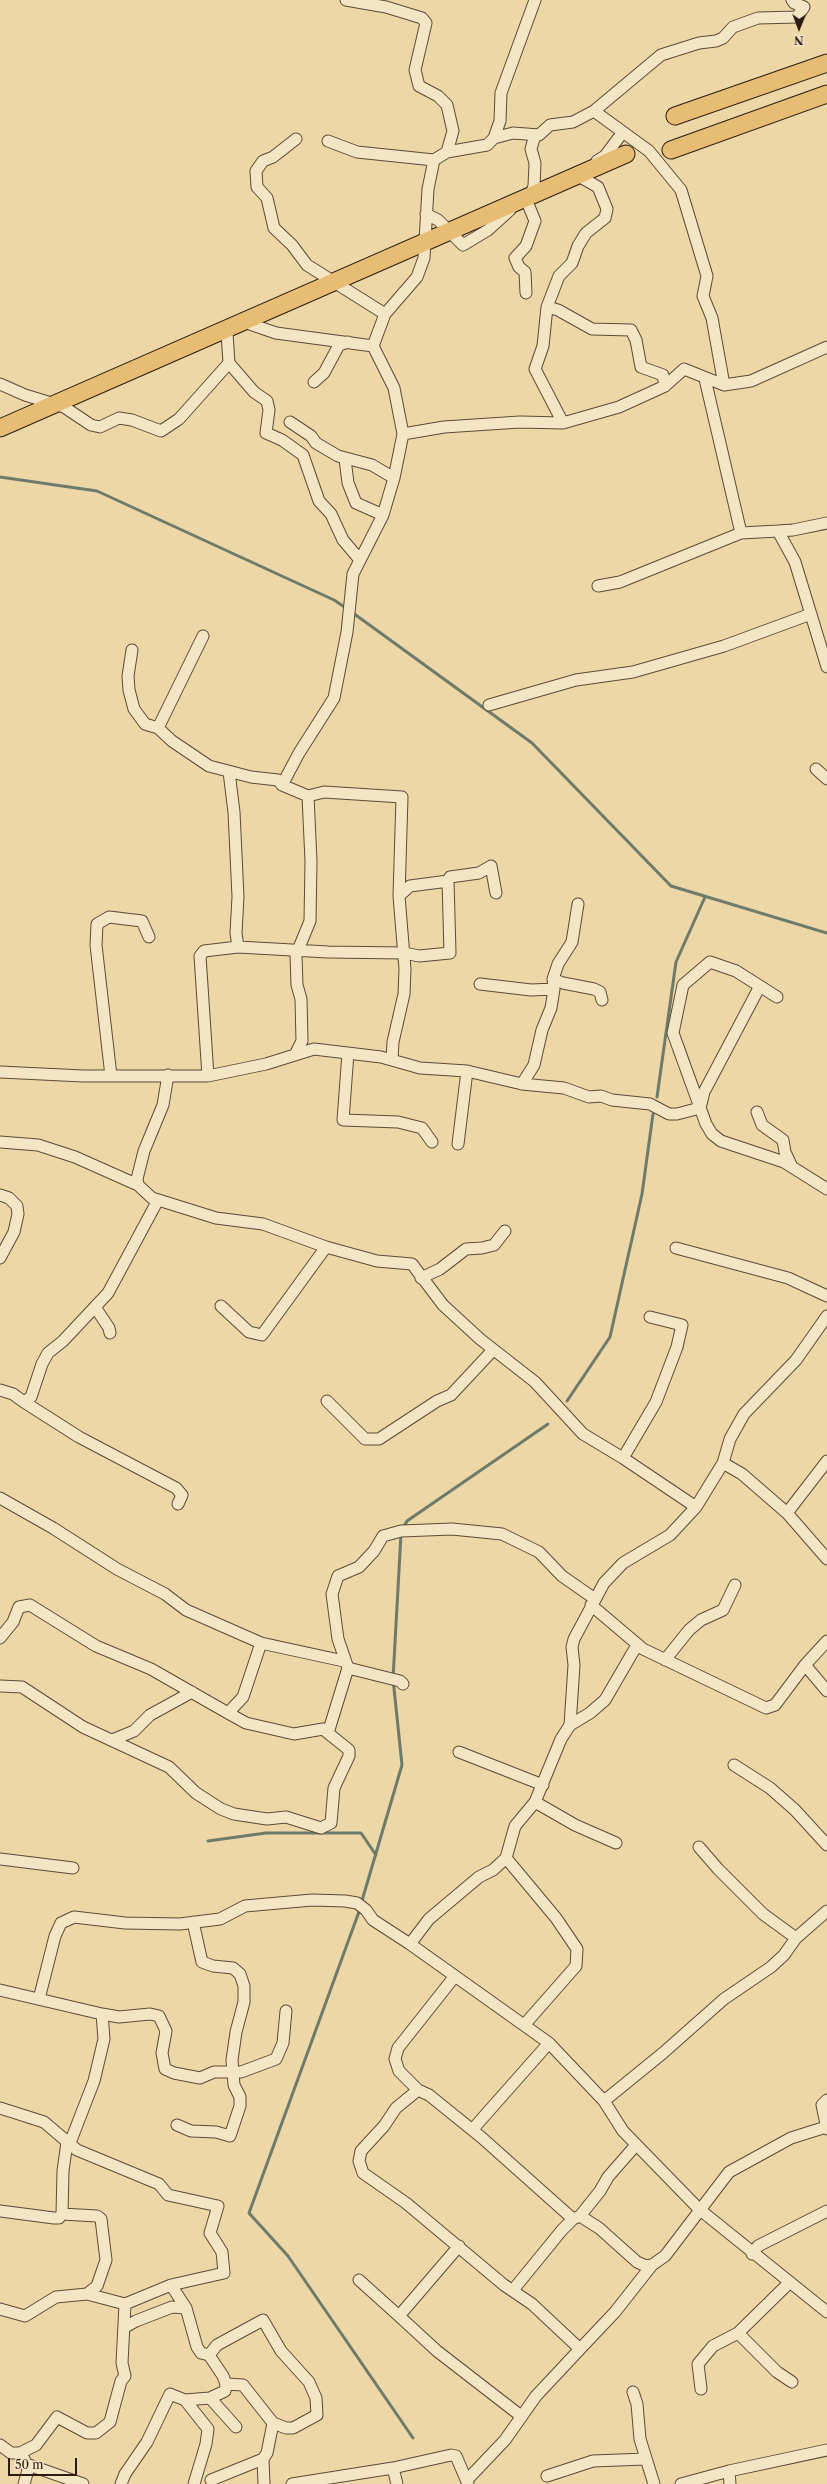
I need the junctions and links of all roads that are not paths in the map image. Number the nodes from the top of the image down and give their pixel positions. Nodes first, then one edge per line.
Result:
1 (346, 0) edge
2 (535, 0) edge
3 (792, 0) edge
4 (827, 63) edge
5 (827, 94) edge
6 (594, 111) junction
7 (675, 116) dead end
8 (623, 132) junction
9 (535, 135) junction
10 (494, 138) junction
11 (296, 139) dead end
12 (328, 141) dead end
13 (671, 150) dead end
14 (447, 152) junction
15 (626, 154) dead end
16 (434, 160) junction
17 (525, 202) junction
18 (426, 214) junction
19 (526, 293) dead end
20 (547, 307) junction
21 (386, 314) junction
22 (348, 342) junction
23 (373, 346) junction
24 (827, 347) edge
25 (230, 363) junction
26 (705, 379) junction
27 (314, 382) dead end
28 (0, 384) edge
29 (724, 385) junction
30 (665, 386) junction
31 (290, 422) dead end
32 (563, 423) junction
33 (0, 428) edge
34 (403, 434) junction
35 (345, 459) junction
36 (394, 478) junction
37 (383, 515) junction
38 (827, 523) edge
39 (778, 531) junction
40 (741, 533) junction
41 (360, 560) junction
42 (598, 586) dead end
43 (811, 614) junction
44 (203, 636) dead end
45 (132, 650) dead end
46 (827, 666) edge
47 (489, 705) dead end
48 (158, 728) junction
49 (816, 769) dead end
50 (229, 772) junction
51 (827, 779) edge
52 (282, 785) junction
53 (308, 796) junction
54 (448, 881) junction
55 (496, 893) dead end
56 (399, 896) junction
57 (578, 904) dead end
58 (149, 937) dead end
59 (238, 947) junction
60 (300, 950) junction
61 (404, 953) junction
62 (480, 984) dead end
63 (554, 984) junction
64 (760, 986) junction
65 (777, 997) dead end
66 (602, 1000) dead end
67 (296, 1053) junction
68 (348, 1053) junction
69 (392, 1060) junction
70 (467, 1071) junction
71 (0, 1072) edge
72 (168, 1075) junction
73 (111, 1076) junction
74 (208, 1076) junction
75 (522, 1084) junction
76 (700, 1108) junction
77 (757, 1112) dead end
78 (0, 1142) edge
79 (432, 1142) dead end
80 (458, 1144) dead end
81 (792, 1167) junction
82 (138, 1185) junction
83 (827, 1189) edge
84 (0, 1195) edge
85 (158, 1200) junction
86 (506, 1231) dead end
87 (326, 1247) junction
88 (676, 1248) dead end
89 (0, 1258) edge
90 (421, 1278) junction
91 (827, 1296) edge
92 (221, 1306) dead end
93 (95, 1307) junction
94 (827, 1316) edge
95 (650, 1317) dead end
96 (110, 1333) dead end
97 (493, 1350) junction
98 (0, 1390) edge
99 (24, 1402) junction
100 (327, 1402) dead end
101 (624, 1458) junction
102 (827, 1461) edge
103 (723, 1463) junction
104 (0, 1498) edge
105 (178, 1504) dead end
106 (696, 1507) junction
107 (787, 1513) junction
108 (827, 1560) edge
109 (735, 1585) dead end
110 (593, 1602) junction
111 (0, 1638) edge
112 (827, 1641) edge
113 (261, 1643) junction
114 (637, 1645) junction
115 (665, 1660) junction
116 (346, 1665) junction
117 (805, 1665) junction
118 (403, 1684) dead end
119 (0, 1686) edge
120 (827, 1691) edge
121 (192, 1692) junction
122 (228, 1713) junction
123 (570, 1725) junction
124 (328, 1733) junction
125 (112, 1740) junction
126 (459, 1752) dead end
127 (734, 1765) dead end
128 (544, 1785) junction
129 (535, 1802) junction
130 (616, 1843) dead end
131 (827, 1845) edge
132 (699, 1847) dead end
133 (506, 1858) junction
134 (0, 1859) edge
135 (73, 1868) dead end
136 (827, 1911) edge
137 (193, 1922) junction
138 (796, 1938) junction
139 (410, 1944) junction
140 (455, 1976) junction
141 (0, 1990) edge
142 (40, 1999) junction
143 (286, 2011) dead end
144 (102, 2014) junction
145 (525, 2024) junction
146 (549, 2043) junction
147 (233, 2073) junction
148 (418, 2090) junction
149 (827, 2100) edge
150 (604, 2101) junction
151 (0, 2108) edge
152 (177, 2125) dead end
153 (827, 2128) edge
154 (472, 2130) junction
155 (69, 2143) junction
156 (636, 2145) junction
157 (699, 2209) junction
158 (0, 2210) edge
159 (827, 2211) edge
160 (62, 2214) junction
161 (577, 2218) junction
162 (459, 2246) junction
163 (752, 2254) junction
164 (652, 2265) junction
165 (358, 2280) dead end
166 (789, 2282) junction
167 (171, 2285) junction
168 (513, 2290) junction
169 (87, 2294) junction
170 (125, 2304) junction
171 (186, 2308) junction
172 (0, 2309) edge
173 (827, 2312) edge
174 (399, 2316) junction
175 (125, 2327) junction
176 (738, 2333) junction
177 (580, 2348) junction
178 (209, 2355) junction
179 (792, 2382) dead end
180 (226, 2384) junction
181 (701, 2390) dead end
182 (633, 2392) dead end
183 (210, 2398) junction
184 (185, 2400) junction
185 (521, 2416) junction
186 (273, 2423) junction
187 (236, 2427) dead end
188 (0, 2445) edge
189 (827, 2450) edge
190 (20, 2453) junction
191 (263, 2459) junction
192 (645, 2459) junction
193 (26, 2464) junction
194 (393, 2468) junction
195 (729, 2471) junction
196 (547, 2476) dead end
197 (346, 2479) edge
198 (196, 2480) edge
199 (217, 2482) edge
200 (467, 2482) edge
201 (24, 2484) edge
202 (83, 2484) edge
203 (121, 2484) edge
204 (264, 2484) edge
205 (292, 2484) edge
206 (397, 2484) edge
207 (654, 2484) edge
208 (681, 2484) edge
209 (730, 2484) edge

1 - 14 street
2 - 10 street
3 - 6 street
4 - 7 highway
5 - 13 highway
6 - 8 street
6 - 9 street
8 - 20 street
8 - 29 street
9 - 10 street
9 - 17 street
10 - 14 street
11 - 21 street
12 - 16 street
14 - 16 street
15 - 33 highway
16 - 18 street
17 - 18 street
17 - 19 street
18 - 21 street
20 - 30 street
20 - 32 street
21 - 23 street
22 - 23 street
22 - 25 street
22 - 27 street
23 - 34 street
24 - 29 street
25 - 28 street
25 - 41 street
26 - 29 street
26 - 30 street
26 - 40 street
30 - 32 street
31 - 35 street
32 - 34 street
34 - 36 street
35 - 36 street
35 - 37 street
36 - 37 street
37 - 41 street
38 - 39 street
39 - 40 street
39 - 43 street
40 - 42 street
41 - 52 street
43 - 46 street
43 - 47 street
44 - 48 street
45 - 48 street
48 - 50 street
49 - 51 street
50 - 52 street
50 - 59 street
52 - 53 street
53 - 56 street
53 - 60 street
54 - 55 street
54 - 56 street
54 - 61 street
56 - 61 street
57 - 63 street
58 - 73 street
59 - 60 street
59 - 74 street
60 - 61 street
60 - 67 street
61 - 69 street
62 - 63 street
63 - 66 street
63 - 75 street
64 - 65 street
64 - 76 street
64 - 76 street
67 - 68 street
67 - 74 street
68 - 69 street
68 - 79 street
69 - 70 street
70 - 75 street
70 - 80 street
71 - 73 street
72 - 73 street
72 - 74 street
72 - 82 street
75 - 76 street
76 - 81 street
77 - 81 street
78 - 82 street
81 - 83 street
82 - 85 street
84 - 89 street
85 - 87 street
85 - 93 street
86 - 90 street
87 - 90 street
87 - 92 street
88 - 91 street
90 - 97 street
93 - 96 street
93 - 99 street
94 - 103 street
95 - 101 street
97 - 100 street
97 - 101 street
98 - 99 street
99 - 105 street
101 - 106 street
102 - 107 street
103 - 106 street
103 - 107 street
104 - 113 street
106 - 110 street
107 - 108 street
109 - 115 street
110 - 114 street
110 - 116 street
110 - 123 street
111 - 121 street
112 - 117 street
113 - 116 street
113 - 122 street
114 - 115 street
114 - 123 street
115 - 117 street
116 - 118 street
116 - 124 street
117 - 120 street
119 - 125 street
121 - 122 street
121 - 125 street
122 - 124 street
123 - 128 street
124 - 125 street
126 - 128 street
127 - 131 street
128 - 129 street
129 - 130 street
129 - 133 street
132 - 138 street
133 - 139 street
133 - 145 street
134 - 135 street
136 - 138 street
137 - 139 street
137 - 142 street
137 - 147 street
138 - 150 street
139 - 140 street
140 - 145 street
140 - 148 street
141 - 142 street
142 - 144 street
143 - 147 street
144 - 147 street
144 - 155 street
145 - 146 street
146 - 150 street
146 - 154 street
147 - 152 street
148 - 154 street
148 - 162 street
149 - 153 street
150 - 156 street
151 - 155 street
153 - 157 street
154 - 161 street
155 - 160 street
155 - 167 street
156 - 157 street
156 - 161 street
157 - 163 street
157 - 164 street
158 - 160 street
159 - 163 street
160 - 169 street
161 - 164 street
161 - 168 street
162 - 168 street
162 - 174 street
163 - 166 street
164 - 177 street
165 - 174 street
166 - 173 street
166 - 176 street
167 - 170 street
167 - 171 street
168 - 177 street
169 - 170 street
169 - 172 street
170 - 175 street
171 - 175 street
171 - 178 street
174 - 185 street
175 - 190 street
176 - 179 street
176 - 181 street
177 - 185 street
178 - 180 street
178 - 186 street
180 - 183 street
180 - 186 street
182 - 192 street
183 - 184 street
183 - 187 street
184 - 198 street
184 - 203 street
185 - 200 street
186 - 191 street
188 - 190 street
189 - 195 street
190 - 193 street
191 - 199 street
191 - 204 street
192 - 196 street
192 - 207 street
193 - 201 street
193 - 202 street
194 - 197 street
194 - 200 street
194 - 206 street
195 - 208 street
195 - 209 street
197 - 205 street
198 - 199 street

